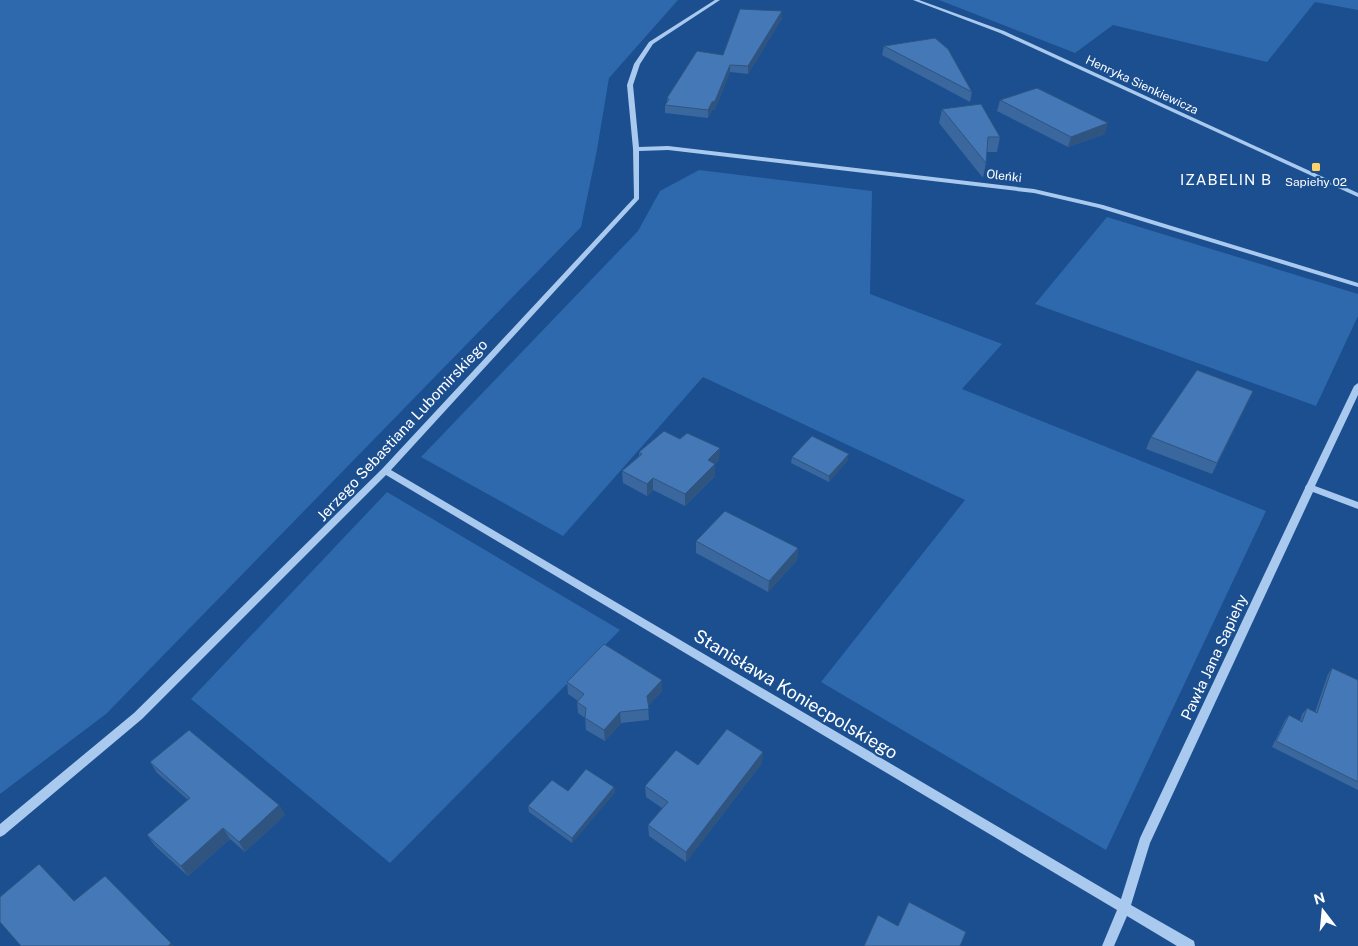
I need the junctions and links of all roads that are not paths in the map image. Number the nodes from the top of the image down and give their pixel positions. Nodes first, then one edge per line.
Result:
1 (718, 0) edge
2 (915, 0) edge
3 (636, 149) junction
4 (1358, 195) edge
5 (1358, 285) edge
6 (1358, 386) edge
7 (386, 471) junction
8 (1309, 487) junction
9 (1358, 506) edge
10 (0, 831) edge
11 (1124, 908) junction
12 (1108, 946) edge
13 (1189, 946) edge

1 - 3 street, Jerzego Sebastiana Lubomirskiego
2 - 4 street, Henryka Sienkiewicza
3 - 5 street, Oleńki
3 - 7 street, Jerzego Sebastiana Lubomirskiego
6 - 8 street, Pawła Jana Sapiehy
7 - 10 street, Jerzego Sebastiana Lubomirskiego
7 - 11 street, Stanisława Koniecpolskiego
8 - 9 street
8 - 11 street, Pawła Jana Sapiehy
11 - 12 street, Pawła Jana Sapiehy
11 - 13 street, Stanisława Koniecpolskiego

